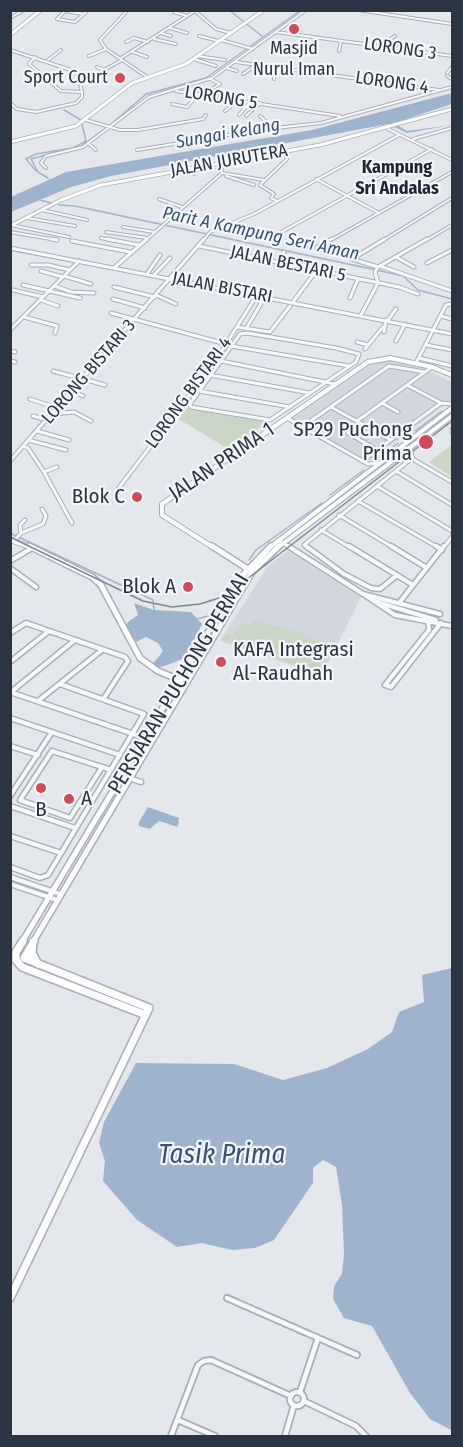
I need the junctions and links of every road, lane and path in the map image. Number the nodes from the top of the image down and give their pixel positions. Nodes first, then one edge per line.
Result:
1 (35, 10) edge
2 (41, 10) edge
3 (88, 10) edge
4 (128, 10) edge
5 (264, 10) edge
6 (306, 10) edge
7 (358, 10) edge
8 (392, 10) edge
9 (22, 11) edge
10 (65, 11) edge
11 (194, 11) edge
12 (174, 12) dead end
13 (84, 14) junction
14 (388, 15) junction
15 (188, 16) junction
16 (12, 17) edge
17 (453, 24) edge
18 (169, 28) junction
19 (276, 32) junction
20 (10, 33) edge
21 (161, 33) junction
22 (187, 33) dead end
23 (231, 33) junction
24 (171, 36) dead end
25 (199, 36) dead end
26 (395, 36) dead end
27 (153, 39) junction
28 (220, 40) junction
29 (341, 41) junction
30 (126, 42) dead end
31 (149, 42) junction
32 (176, 44) dead end
33 (250, 48) junction
34 (388, 48) junction
35 (10, 50) edge
36 (61, 50) dead end
37 (106, 50) junction
38 (339, 51) dead end
39 (133, 52) junction
40 (89, 56) dead end
41 (453, 56) edge
42 (35, 57) junction
43 (147, 57) dead end
44 (195, 57) junction
45 (121, 59) junction
46 (225, 60) dead end
47 (47, 61) junction
48 (235, 62) junction
49 (256, 65) junction
50 (216, 66) dead end
51 (96, 67) dead end
52 (453, 67) edge
53 (226, 68) junction
54 (279, 68) junction
55 (237, 71) dead end
56 (243, 74) dead end
57 (147, 77) junction
58 (210, 79) junction
59 (274, 79) dead end
60 (453, 79) edge
61 (453, 87) edge
62 (172, 90) junction
63 (208, 90) junction
64 (441, 90) junction
65 (82, 92) junction
66 (198, 92) junction
67 (204, 95) junction
68 (239, 100) junction
69 (250, 102) junction
70 (10, 103) edge
71 (260, 103) junction
72 (172, 104) dead end
73 (453, 109) edge
74 (225, 111) dead end
75 (206, 115) dead end
76 (240, 115) dead end
77 (246, 116) dead end
78 (260, 116) dead end
79 (341, 117) junction
80 (83, 122) junction
81 (398, 126) joint
82 (109, 127) junction
83 (277, 128) junction
84 (390, 128) junction
85 (453, 128) edge
86 (399, 135) junction
87 (413, 139) junction
88 (10, 141) edge
89 (88, 144) junction
90 (432, 149) junction
91 (96, 150) dead end
92 (136, 150) dead end
93 (285, 151) junction
94 (453, 160) edge
95 (221, 162) junction
96 (201, 166) junction
97 (46, 168) dead end
98 (453, 171) edge
99 (194, 174) dead end
100 (221, 174) junction
101 (316, 179) junction
102 (264, 180) junction
103 (254, 185) dead end
104 (347, 196) junction
105 (453, 198) edge
106 (159, 199) dead end
107 (278, 201) junction
108 (183, 207) junction
109 (42, 210) junction
110 (380, 213) junction
111 (27, 218) junction
112 (87, 220) dead end
113 (75, 225) dead end
114 (453, 225) edge
115 (11, 226) edge
116 (123, 227) dead end
117 (41, 231) junction
118 (10, 232) edge
119 (154, 232) junction
120 (36, 236) junction
121 (274, 236) dead end
122 (69, 237) dead end
123 (147, 238) junction
124 (57, 240) dead end
125 (72, 242) dead end
126 (140, 244) junction
127 (199, 246) junction
128 (10, 248) edge
129 (316, 248) dead end
130 (453, 250) edge
131 (130, 252) junction
132 (284, 252) dead end
133 (160, 255) dead end
134 (396, 257) junction
135 (170, 258) dead end
136 (77, 262) junction
137 (277, 262) junction
138 (427, 263) dead end
139 (31, 265) dead end
140 (379, 266) junction
141 (414, 267) dead end
142 (114, 268) junction
143 (70, 270) junction
144 (41, 271) dead end
145 (316, 271) junction
146 (147, 274) junction
147 (154, 275) junction
148 (64, 276) junction
149 (358, 279) junction
150 (169, 280) junction
151 (378, 283) junction
152 (91, 284) dead end
153 (23, 285) dead end
154 (54, 286) junction
155 (114, 287) dead end
156 (13, 290) dead end
157 (49, 291) junction
158 (453, 291) edge
159 (94, 294) dead end
160 (418, 294) dead end
161 (257, 295) junction
162 (155, 296) junction
163 (42, 298) junction
164 (80, 298) dead end
165 (350, 298) dead end
166 (113, 299) dead end
167 (263, 300) dead end
168 (176, 304) dead end
169 (291, 304) junction
170 (453, 304) edge
171 (58, 306) dead end
172 (145, 308) junction
173 (396, 309) dead end
174 (111, 313) dead end
175 (361, 315) junction
176 (441, 316) junction
177 (24, 317) junction
178 (453, 319) edge
179 (135, 320) junction
180 (386, 320) junction
181 (10, 324) edge
182 (405, 324) junction
183 (15, 325) junction
184 (237, 327) junction
185 (383, 327) junction
186 (246, 329) junction
187 (10, 330) edge
188 (433, 330) junction
189 (384, 332) dead end
190 (55, 333) dead end
191 (453, 334) edge
192 (396, 341) dead end
193 (357, 342) dead end
194 (226, 344) junction
195 (369, 345) junction
196 (426, 345) junction
197 (231, 346) junction
198 (365, 349) dead end
199 (453, 351) edge
200 (221, 361) junction
201 (417, 361) junction
202 (349, 366) junction
203 (453, 366) edge
204 (432, 367) junction
205 (53, 371) dead end
206 (425, 372) junction
207 (210, 375) junction
208 (453, 375) edge
209 (82, 380) junction
210 (328, 380) junction
211 (337, 383) junction
212 (105, 385) dead end
213 (407, 385) junction
214 (199, 390) junction
215 (72, 391) junction
216 (310, 393) junction
217 (83, 396) dead end
218 (30, 399) dead end
219 (382, 403) junction
220 (441, 403) junction
221 (453, 406) edge
222 (290, 407) junction
223 (331, 407) junction
224 (57, 408) junction
225 (398, 412) dead end
226 (445, 413) junction
227 (52, 414) junction
228 (33, 416) dead end
229 (453, 416) edge
230 (287, 418) junction
231 (47, 420) junction
232 (91, 421) dead end
233 (357, 421) junction
234 (302, 427) junction
235 (37, 431) junction
236 (348, 433) dead end
237 (69, 440) dead end
238 (391, 440) junction
239 (28, 441) junction
240 (23, 446) junction
241 (410, 448) junction
242 (66, 450) dead end
243 (377, 450) junction
244 (397, 450) junction
245 (403, 453) junction
246 (412, 458) junction
247 (393, 460) junction
248 (10, 461) edge
249 (363, 461) junction
250 (380, 463) junction
251 (368, 464) junction
252 (57, 466) dead end
253 (369, 471) junction
254 (396, 471) junction
255 (44, 472) junction
256 (453, 482) edge
257 (377, 486) junction
258 (118, 489) dead end
259 (358, 501) junction
260 (332, 502) junction
261 (453, 505) edge
262 (42, 509) dead end
263 (339, 515) junction
264 (25, 520) dead end
265 (72, 524) dead end
266 (321, 530) junction
267 (453, 531) edge
268 (16, 537) edge
269 (453, 537) edge
270 (281, 542) junction
271 (33, 548) junction
272 (442, 550) junction
273 (10, 561) edge
274 (254, 562) junction
275 (240, 564) junction
276 (10, 568) edge
277 (427, 568) junction
278 (250, 571) junction
279 (242, 576) junction
280 (396, 576) junction
281 (413, 585) junction
282 (36, 586) dead end
283 (363, 594) junction
284 (371, 596) junction
285 (399, 603) junction
286 (440, 614) dead end
287 (428, 621) junction
288 (440, 623) junction
289 (453, 626) edge
290 (429, 630) junction
291 (49, 631) junction
292 (10, 633) edge
293 (75, 640) junction
294 (102, 649) junction
295 (10, 662) edge
296 (183, 681) junction
297 (60, 684) junction
298 (11, 692) edge
299 (104, 698) junction
300 (38, 701) junction
301 (10, 718) edge
302 (52, 732) junction
303 (133, 734) junction
304 (146, 738) junction
305 (10, 746) edge
306 (38, 755) junction
307 (120, 755) junction
308 (102, 767) junction
309 (111, 770) junction
310 (126, 777) junction
311 (141, 782) dead end
312 (10, 796) edge
313 (10, 806) edge
314 (75, 828) junction
315 (10, 836) edge
316 (61, 853) junction
317 (10, 867) edge
318 (10, 877) edge
319 (10, 884) edge
320 (51, 895) junction
321 (59, 897) junction
322 (33, 940) junction
323 (24, 958) junction
324 (15, 960) junction
325 (40, 966) junction
326 (53, 971) junction
327 (50, 977) junction
328 (146, 1015) junction
329 (10, 1298) edge
330 (227, 1298) dead end
331 (318, 1338) junction
332 (357, 1354) dead end
333 (300, 1392) junction
334 (291, 1396) junction
335 (304, 1401) junction
336 (294, 1405) junction
337 (178, 1420) junction
338 (171, 1437) edge
339 (215, 1437) edge
340 (285, 1437) edge
341 (366, 1437) edge

1 - 20 main road
2 - 20 main road
3 - 13 street
4 - 37 street
5 - 23 main road
6 - 19 street
7 - 14 street
8 - 14 street
9 - 16 street
10 - 13 street
10 - 13 street
11 - 15 street
11 - 23 street
12 - 15 street
14 - 17 street
15 - 18 street
18 - 21 street
18 - 22 street
19 - 29 street, LORONG 3
19 - 33 street
21 - 24 street
21 - 27 street
23 - 28 main road
25 - 28 street
26 - 34 street
27 - 31 street
27 - 32 street
28 - 33 street
28 - 44 main road
29 - 34 street, LORONG 3
29 - 38 street
30 - 31 street
31 - 39 street
33 - 48 street
34 - 41 street, LORONG 3
35 - 42 street
36 - 47 street
37 - 40 street
37 - 45 street
39 - 43 street
39 - 45 street
42 - 47 street
42 - 65 street
44 - 46 street
44 - 50 street
44 - 57 main road
45 - 51 street
45 - 57 street
47 - 65 street
48 - 49 street, LORONG 4
48 - 53 street
49 - 54 street, LORONG 4
49 - 56 street
52 - 60 street
53 - 55 street
53 - 58 street
54 - 59 street
54 - 64 street, LORONG 4
57 - 80 main road
58 - 62 street
58 - 63 street
61 - 64 street
62 - 66 street, LORONG 5
62 - 82 street
63 - 66 street
63 - 67 street
64 - 79 street
65 - 70 street
66 - 67 street, LORONG 5
66 - 72 street
67 - 68 street, LORONG 5
68 - 69 street, LORONG 5
68 - 74 street
69 - 71 street, LORONG 5
69 - 76 street
71 - 77 street
71 - 79 street, LORONG 5
73 - 81 street, JALAN JURUTERA
75 - 82 street
78 - 83 street
79 - 83 street
80 - 82 street
80 - 88 main road
81 - 84 main road, JALAN JURUTERA
82 - 89 street
83 - 92 street
84 - 86 street
84 - 93 main road, JALAN JURUTERA
85 - 87 street
86 - 87 street
86 - 101 street
87 - 90 street
89 - 91 street
89 - 97 street
90 - 94 street
90 - 104 street
93 - 95 main road, JALAN JURUTERA
93 - 102 street
95 - 96 main road, JALAN JURUTERA
95 - 100 street
96 - 99 street
96 - 109 main road, JALAN JURUTERA
98 - 110 street
100 - 102 street
100 - 103 street
100 - 108 street
101 - 104 street
101 - 107 street
102 - 107 street
104 - 110 street
104 - 121 street
105 - 140 street
106 - 108 street
107 - 127 street, LORONG BISTARI 3
108 - 119 street
109 - 111 main road, JALAN JURUTERA
109 - 112 street
110 - 129 street
111 - 113 street
111 - 115 main road, JALAN JURUTERA
114 - 134 street
115 - 117 street
116 - 119 street
117 - 120 street
117 - 122 street
118 - 120 street
119 - 123 street
120 - 124 street
123 - 126 street
123 - 126 street
125 - 131 street
126 - 131 street
127 - 137 street, JALAN BESTARI 5
127 - 150 street, LORONG BISTARI 3
128 - 136 street, JALAN BISTARI
130 - 138 street
131 - 142 street
132 - 137 street
133 - 146 street
134 - 140 street
134 - 141 street
135 - 147 street
136 - 142 street, JALAN BISTARI
136 - 143 street
137 - 145 street, JALAN BESTARI 5
139 - 143 street
140 - 151 street
140 - 158 street
142 - 146 street, JALAN BISTARI
143 - 148 street
144 - 148 street
145 - 149 street, JALAN BESTARI 5
145 - 169 street
146 - 147 street, JALAN BISTARI
147 - 150 street, JALAN BISTARI
148 - 152 street
148 - 154 street
149 - 151 street, JALAN BESTARI 5
149 - 165 street
150 - 161 street, JALAN BISTARI
150 - 162 street, LORONG BISTARI 3
151 - 160 street, JALAN BESTARI 5
151 - 175 street
153 - 157 street
154 - 157 street
154 - 159 street
155 - 162 street
156 - 163 street
157 - 163 street
157 - 164 street
161 - 169 street, JALAN BISTARI
161 - 184 street, LORONG BISTARI 4
162 - 168 street
162 - 172 street, LORONG BISTARI 3
163 - 171 street
163 - 177 street
166 - 172 street
167 - 186 street
169 - 175 street, JALAN BISTARI
169 - 186 street
170 - 176 street
172 - 179 street, LORONG BISTARI 3
173 - 180 street
174 - 179 street
175 - 180 street, JALAN BISTARI
176 - 178 street
176 - 188 street
177 - 183 street
177 - 190 street
179 - 194 street
179 - 209 street, LORONG BISTARI 3
180 - 182 street, JALAN BISTARI
180 - 185 street
181 - 183 street
182 - 188 street, JALAN BISTARI
182 - 192 street
183 - 187 street
184 - 186 street
184 - 194 street, LORONG BISTARI 4
185 - 189 street
185 - 195 street
188 - 191 street, JALAN BISTARI
188 - 196 street
193 - 195 street
194 - 258 street, LORONG BISTARI 4
195 - 198 street
196 - 199 street
196 - 201 street
197 - 200 street
197 - 202 street
197 - 202 street
200 - 207 street
200 - 210 street
201 - 203 street
201 - 204 main road, JALAN PRIMA 1
201 - 211 main road, JALAN PRIMA 1
202 - 210 street
204 - 206 street
204 - 208 main road, JALAN PRIMA 1
205 - 209 street
206 - 213 street
206 - 223 street
207 - 214 street
207 - 216 street
209 - 212 street
209 - 215 street, LORONG BISTARI 3
210 - 211 street
210 - 216 street
211 - 230 main road, JALAN PRIMA 1
213 - 219 street
213 - 220 street
214 - 222 street
214 - 222 street
215 - 217 street
215 - 224 street, LORONG BISTARI 3
216 - 222 street
218 - 224 street
219 - 225 street
219 - 233 street
220 - 221 street
220 - 226 street
220 - 238 street
221 - 226 main road, PERSIARAN PUCHONG PERMAI
223 - 233 street
223 - 234 street
224 - 227 street, LORONG BISTARI 3
226 - 244 main road, PERSIARAN PUCHONG PERMAI
227 - 231 street, LORONG BISTARI 3
227 - 232 street
228 - 231 street
229 - 241 main road, PERSIARAN PUCHONG PERMAI
230 - 234 street
230 - 275 main road, JALAN PRIMA 1
231 - 235 street, LORONG BISTARI 3
233 - 238 street
234 - 249 street
235 - 237 street
235 - 239 street, LORONG BISTARI 3
236 - 243 street
238 - 243 street
239 - 240 street, LORONG BISTARI 3
239 - 242 street
240 - 248 street, LORONG BISTARI 3
240 - 255 street
241 - 245 main road, PERSIARAN PUCHONG PERMAI
241 - 246 main road
243 - 249 street
244 - 245 street
244 - 250 main road, PERSIARAN PUCHONG PERMAI
245 - 246 street
245 - 247 main road, PERSIARAN PUCHONG PERMAI
246 - 247 main road
246 - 254 street
246 - 256 street
247 - 260 main road, PERSIARAN PUCHONG PERMAI
249 - 251 street
250 - 251 street
250 - 253 street, PERSIARAN PUCHONG PERMAI
251 - 253 street
252 - 255 street
253 - 260 main road, PERSIARAN PUCHONG PERMAI
254 - 257 street
254 - 261 street
255 - 265 street
257 - 259 street
257 - 267 street
259 - 263 street
259 - 272 street
260 - 270 main road, PERSIARAN PUCHONG PERMAI
262 - 268 street
263 - 266 street
263 - 277 street
264 - 268 street
266 - 280 street
266 - 280 street
268 - 271 main road
269 - 272 street
270 - 274 street, PERSIARAN PUCHONG PERMAI
270 - 278 main road, PERSIARAN PUCHONG PERMAI
270 - 283 street
271 - 273 street
271 - 296 main road
272 - 277 street
274 - 275 main road
274 - 278 street, PERSIARAN PUCHONG PERMAI
275 - 278 main road, JALAN PRIMA 1
275 - 279 main road
276 - 282 street
277 - 281 street
278 - 279 main road, PERSIARAN PUCHONG PERMAI
278 - 296 main road, PERSIARAN PUCHONG PERMAI
279 - 296 main road, PERSIARAN PUCHONG PERMAI
280 - 281 street
281 - 285 street
283 - 284 street
283 - 287 street
284 - 285 street
284 - 288 street
285 - 286 street
287 - 288 street
287 - 290 street
288 - 289 street
288 - 290 street
288 - 290 street
291 - 292 street
291 - 293 street
291 - 295 street
293 - 294 street
293 - 298 street
294 - 297 street
294 - 299 street
296 - 304 main road, PERSIARAN PUCHONG PERMAI
296 - 310 main road, PERSIARAN PUCHONG PERMAI
297 - 299 street
297 - 300 street
298 - 300 street
299 - 303 street
300 - 303 street
301 - 302 street
302 - 306 street
302 - 307 street
303 - 304 street
303 - 307 street
304 - 310 main road, PERSIARAN PUCHONG PERMAI
305 - 306 street
306 - 312 street
307 - 309 street
308 - 308 street
308 - 309 street
309 - 314 street
310 - 311 street
310 - 320 main road, PERSIARAN PUCHONG PERMAI
310 - 321 main road, PERSIARAN PUCHONG PERMAI
313 - 314 street
314 - 316 street
315 - 316 street
316 - 317 street
318 - 320 street
319 - 320 street
320 - 321 street
320 - 324 main road, PERSIARAN PUCHONG PERMAI
321 - 322 main road, PERSIARAN PUCHONG PERMAI
322 - 323 main road, PERSIARAN PUCHONG PERMAI
322 - 325 main road
323 - 324 main road
323 - 325 main road
324 - 327 main road
325 - 326 main road
326 - 327 main road
326 - 328 main road
327 - 328 main road
328 - 329 main road
330 - 331 street
331 - 332 street
331 - 333 street
333 - 334 street
333 - 335 street
334 - 336 street
334 - 337 street
335 - 336 street
335 - 341 street
336 - 340 street
337 - 338 street
337 - 339 street

